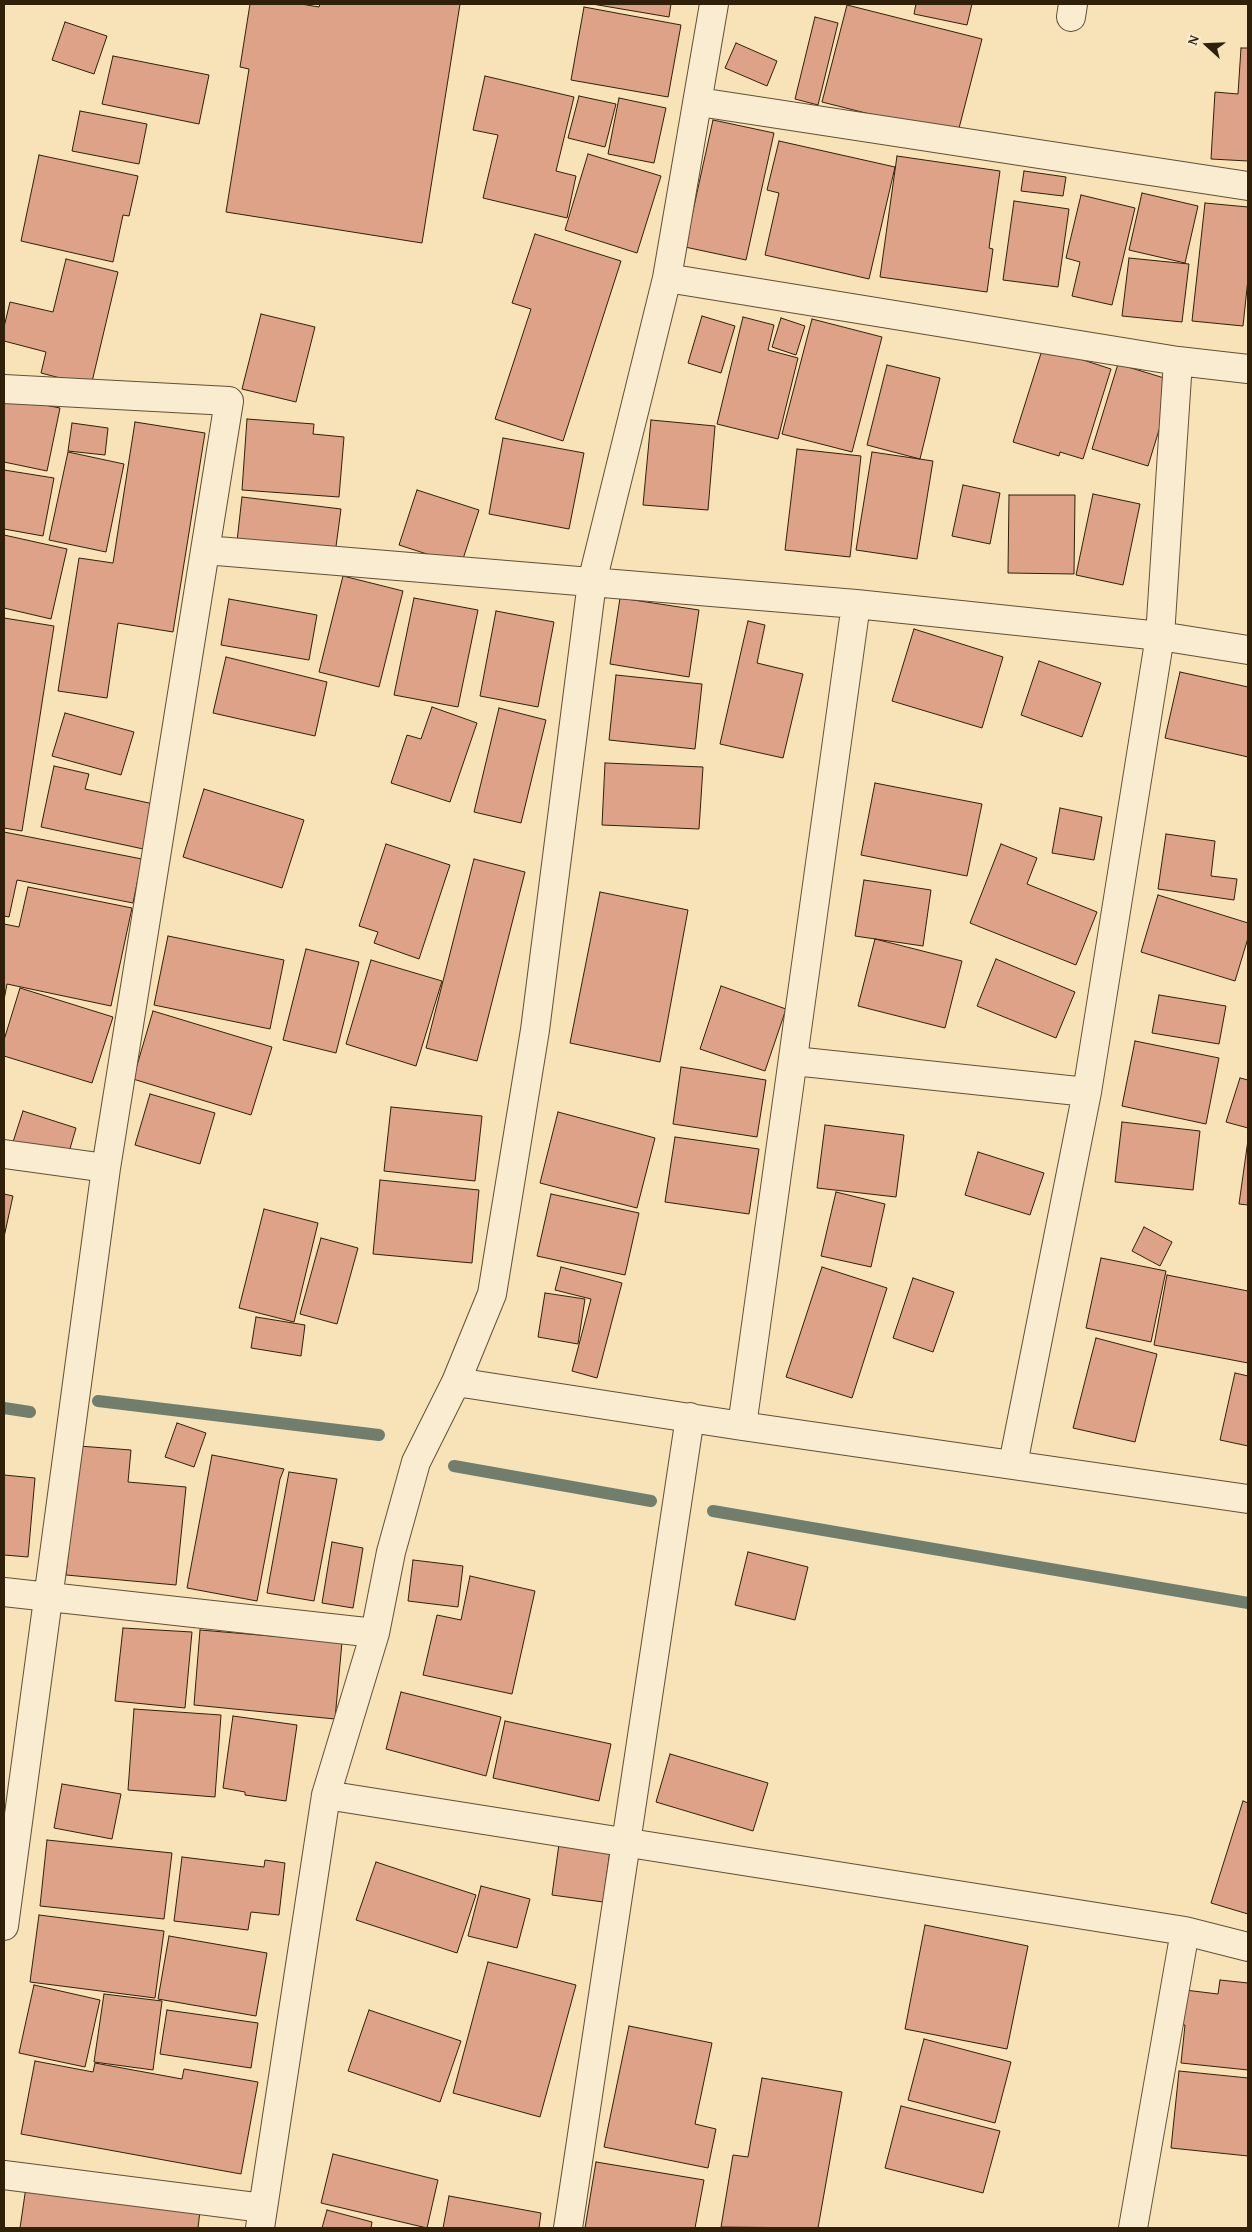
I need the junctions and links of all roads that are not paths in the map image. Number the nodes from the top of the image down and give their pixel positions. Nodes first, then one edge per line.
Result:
1 (714, 4) edge
2 (699, 102) junction
3 (1248, 186) edge
4 (667, 278) junction
5 (1178, 361) junction
6 (1248, 369) edge
7 (4, 389) edge
8 (205, 550) junction
9 (592, 582) junction
10 (856, 604) junction
11 (1160, 636) junction
12 (1248, 650) edge
13 (794, 1061) junction
14 (1087, 1092) junction
15 (4, 1154) edge
16 (106, 1168) junction
17 (456, 1382) junction
18 (690, 1418) junction
19 (742, 1426) junction
20 (1013, 1464) junction
21 (1248, 1499) edge
22 (4, 1592) edge
23 (49, 1597) junction
24 (375, 1633) junction
25 (326, 1795) junction
26 (625, 1842) junction
27 (4, 1926) edge
28 (1184, 1932) junction
29 (1248, 1947) edge
30 (4, 2175) edge
31 (262, 2218) edge
32 (568, 2228) edge
33 (1133, 2228) edge

1 - 2 street
2 - 3 street
2 - 4 street
4 - 5 street
4 - 9 street
5 - 6 street
5 - 11 street
7 - 8 street
8 - 9 street
8 - 16 street
9 - 10 street
9 - 17 street
10 - 11 street
10 - 13 street
11 - 12 street
11 - 14 street
13 - 14 street
13 - 19 street
14 - 20 street
15 - 16 street
16 - 23 street
17 - 18 street
17 - 24 street
18 - 19 street
18 - 26 street
19 - 20 street
20 - 21 street
22 - 23 street
23 - 24 street
23 - 27 street
24 - 25 street
25 - 26 street
25 - 31 street
26 - 28 street
26 - 32 street
28 - 29 street
28 - 33 street
30 - 31 street

